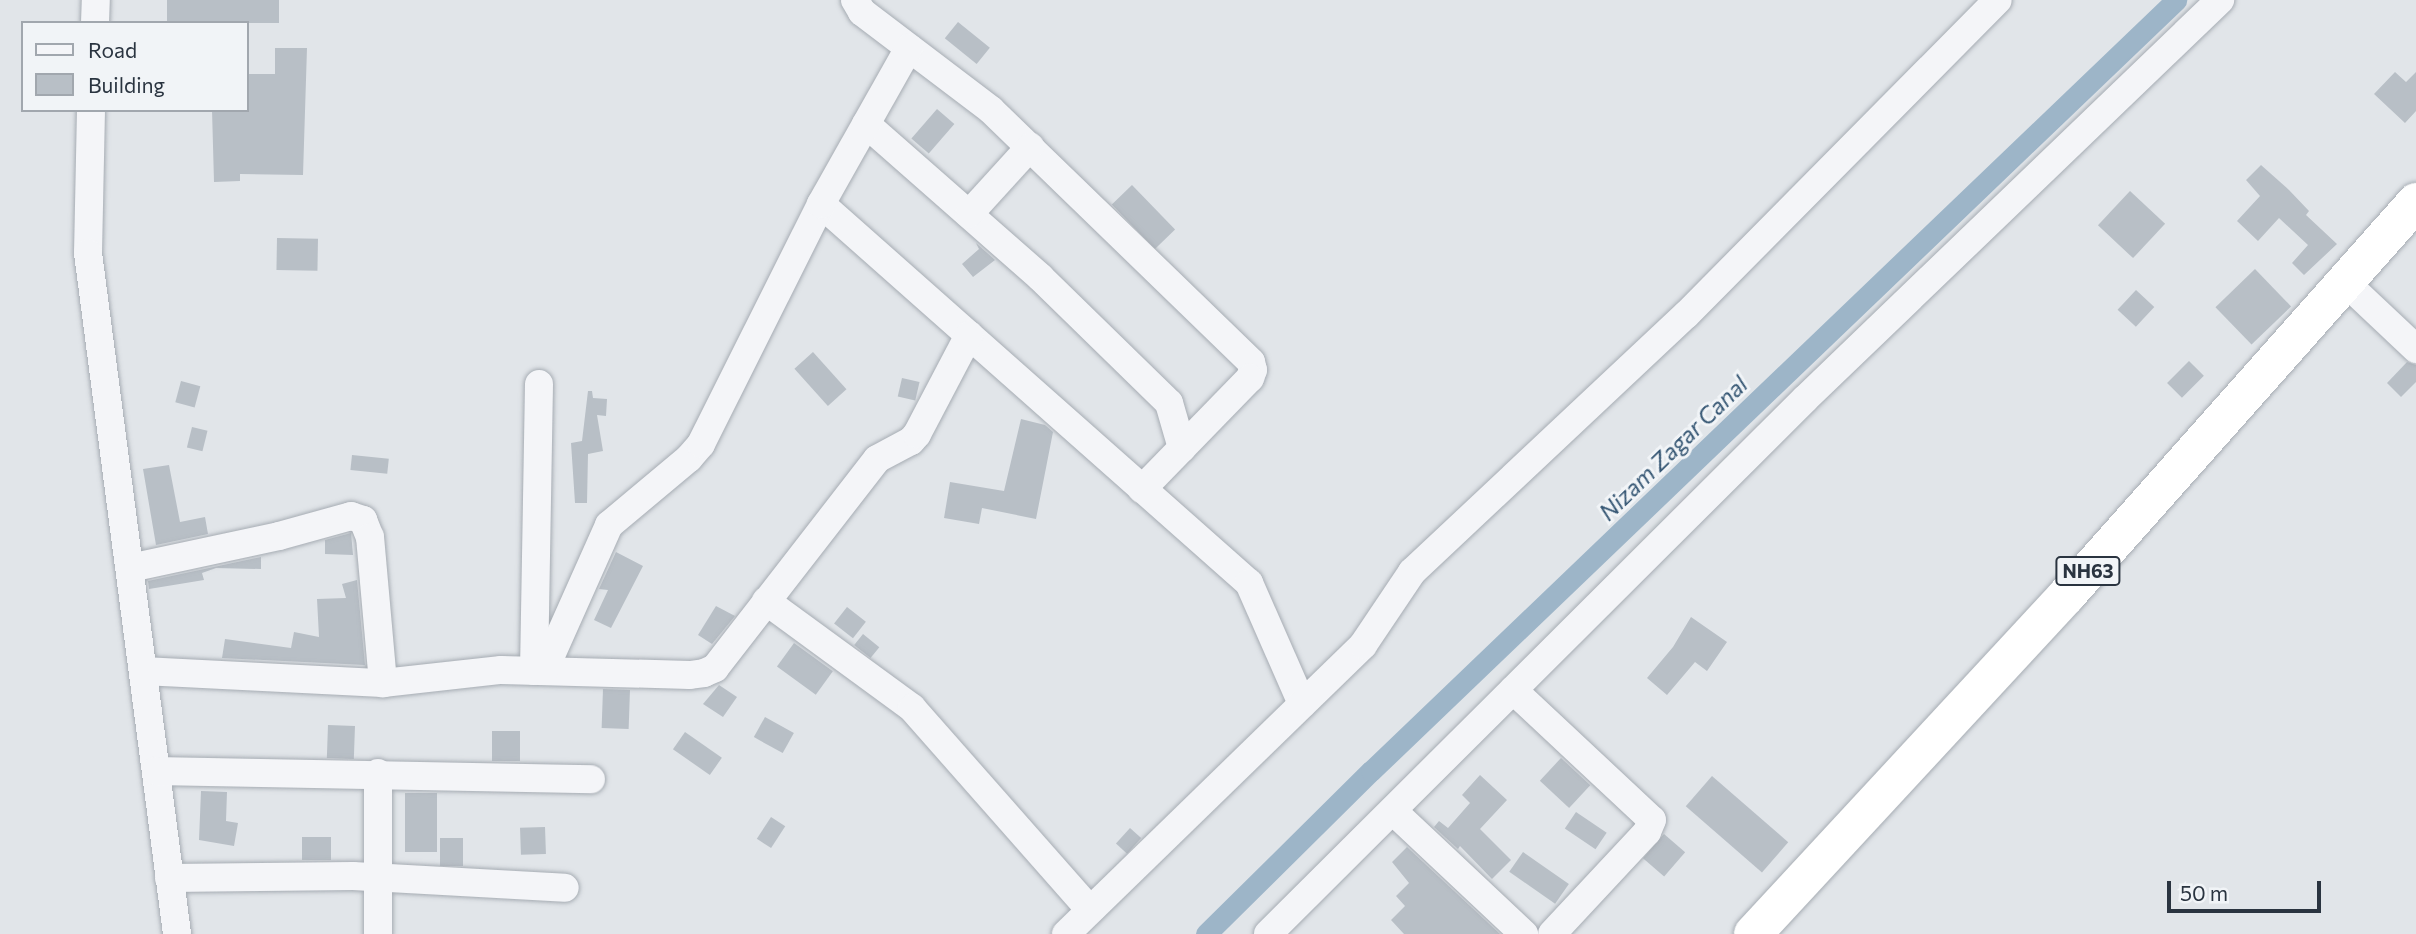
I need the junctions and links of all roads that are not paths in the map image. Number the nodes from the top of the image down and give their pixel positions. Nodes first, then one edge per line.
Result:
1 (96, 0) edge
2 (855, 0) edge
3 (1998, 0) edge
4 (2220, 0) edge
5 (95, 21) edge
6 (909, 48) junction
7 (91, 112) edge
8 (866, 124) junction
9 (1030, 147) junction
10 (2416, 202) edge
11 (821, 204) junction
12 (969, 214) junction
13 (2345, 282) junction
14 (969, 335) junction
15 (2416, 349) edge
16 (539, 384) dead end
17 (1182, 447) junction
18 (1142, 489) junction
19 (130, 568) junction
20 (766, 601) junction
21 (143, 671) junction
22 (539, 671) junction
23 (383, 683) junction
24 (1513, 690) junction
25 (1302, 704) junction
26 (156, 771) junction
27 (379, 773) junction
28 (591, 779) dead end
29 (1392, 811) junction
30 (378, 877) junction
31 (169, 878) junction
32 (565, 888) dead end
33 (1090, 910) junction
34 (177, 934) edge
35 (378, 934) edge
36 (1066, 934) edge
37 (1268, 934) edge
38 (1524, 934) edge
39 (1552, 934) edge
40 (1753, 934) edge

1 - 5 street
2 - 6 street
3 - 25 street
4 - 24 street
6 - 8 street
6 - 9 street
7 - 19 street
8 - 11 street
8 - 12 street
9 - 12 street
9 - 17 street
10 - 13 highway, NH63
11 - 14 street
11 - 22 street
12 - 17 street
13 - 15 street
13 - 40 highway, NH63
14 - 18 street
14 - 20 street
16 - 22 street
17 - 18 street
18 - 25 street
19 - 21 street
19 - 23 street
20 - 22 street
20 - 33 street
21 - 23 street
21 - 26 street
22 - 23 street
24 - 29 street
24 - 39 street
25 - 33 street
26 - 27 street
26 - 31 street
27 - 28 street
27 - 30 street
29 - 37 street
29 - 38 street
30 - 31 street
30 - 32 street
30 - 35 street
31 - 34 street
33 - 36 street

